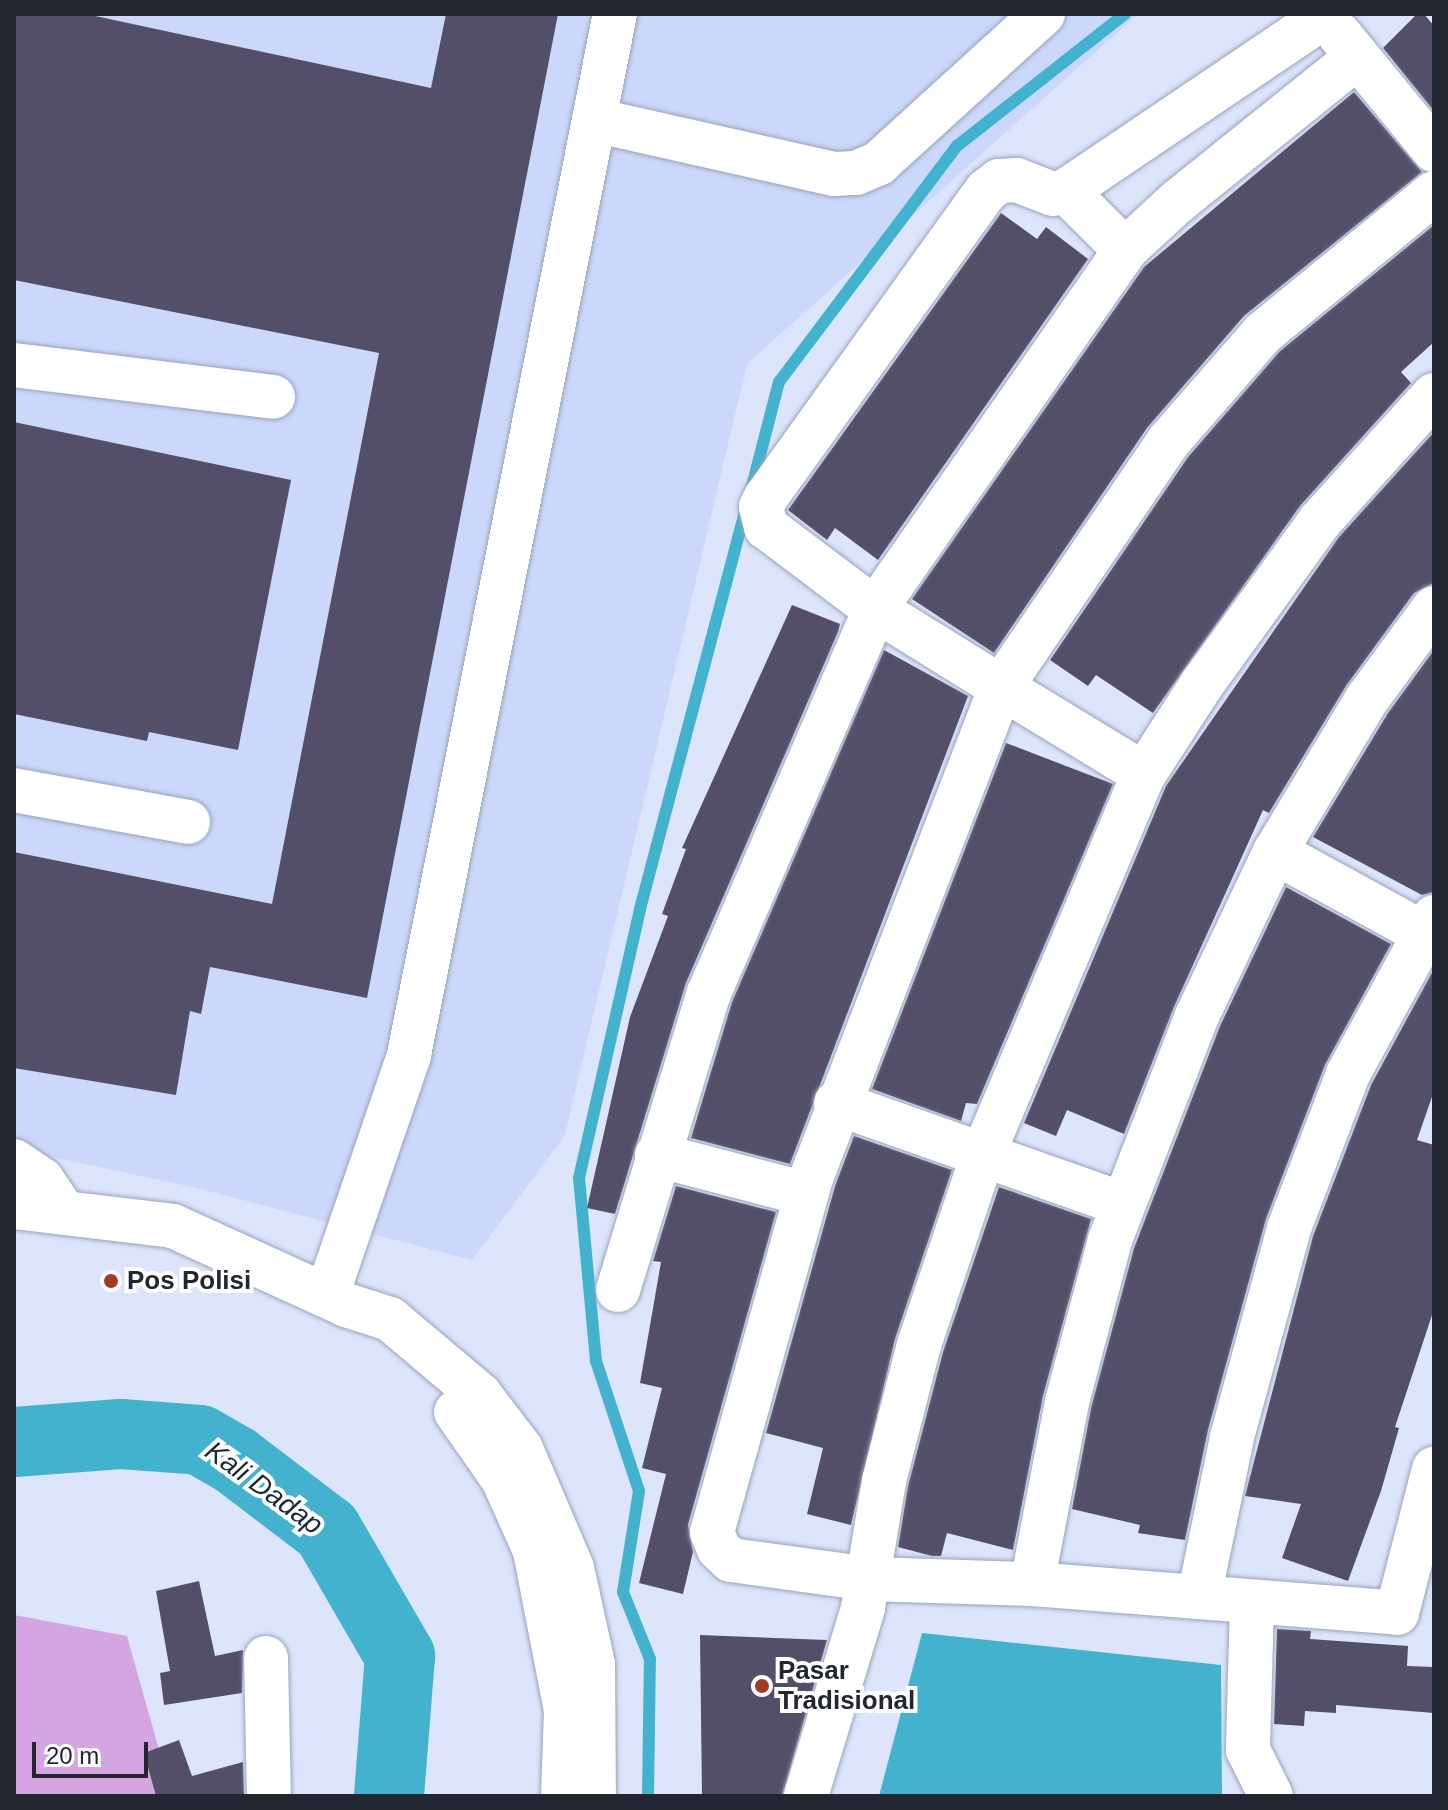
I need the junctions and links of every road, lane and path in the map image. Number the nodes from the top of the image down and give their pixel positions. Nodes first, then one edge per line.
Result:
1 (615, 14) edge
2 (1043, 14) edge
3 (1327, 15) edge
4 (1356, 58) junction
5 (594, 120) junction
6 (1434, 150) edge
7 (1066, 191) junction
8 (1434, 193) edge
9 (1125, 250) junction
10 (14, 365) edge
11 (1434, 395) edge
12 (273, 397) dead end
13 (1434, 608) edge
14 (875, 609) junction
15 (1001, 687) junction
16 (1144, 774) junction
17 (14, 790) edge
18 (188, 822) dead end
19 (1275, 852) junction
20 (1431, 930) edge
21 (836, 1103) junction
22 (984, 1152) junction
23 (657, 1155) junction
24 (14, 1161) edge
25 (806, 1194) junction
26 (1123, 1204) junction
27 (14, 1207) edge
28 (62, 1210) junction
29 (618, 1290) dead end
30 (337, 1300) junction
31 (1434, 1469) edge
32 (869, 1579) junction
33 (1032, 1584) junction
34 (1199, 1597) junction
35 (1252, 1603) junction
36 (1415, 1615) edge
37 (266, 1658) dead end
38 (269, 1796) edge
39 (563, 1796) edge
40 (594, 1796) edge
41 (806, 1796) edge
42 (1271, 1796) edge

1 - 5 street
2 - 5 street
3 - 4 street
3 - 7 street
4 - 6 street
4 - 9 street
5 - 30 street
7 - 9 street
7 - 14 street
8 - 15 street
9 - 14 street
10 - 12 street
11 - 16 street
13 - 19 street
14 - 15 street
14 - 23 street
15 - 16 street
15 - 21 street
16 - 22 street
17 - 18 street
19 - 20 street
19 - 26 street
20 - 34 street
21 - 22 street
21 - 25 street
22 - 26 street
22 - 32 street
23 - 25 street
23 - 29 street
24 - 28 street
25 - 32 street
26 - 33 street
27 - 28 street
28 - 30 street
30 - 39 street
30 - 40 street
31 - 36 street
32 - 33 street
32 - 41 street
33 - 34 street
34 - 35 street
35 - 36 street
35 - 42 street
37 - 38 street

